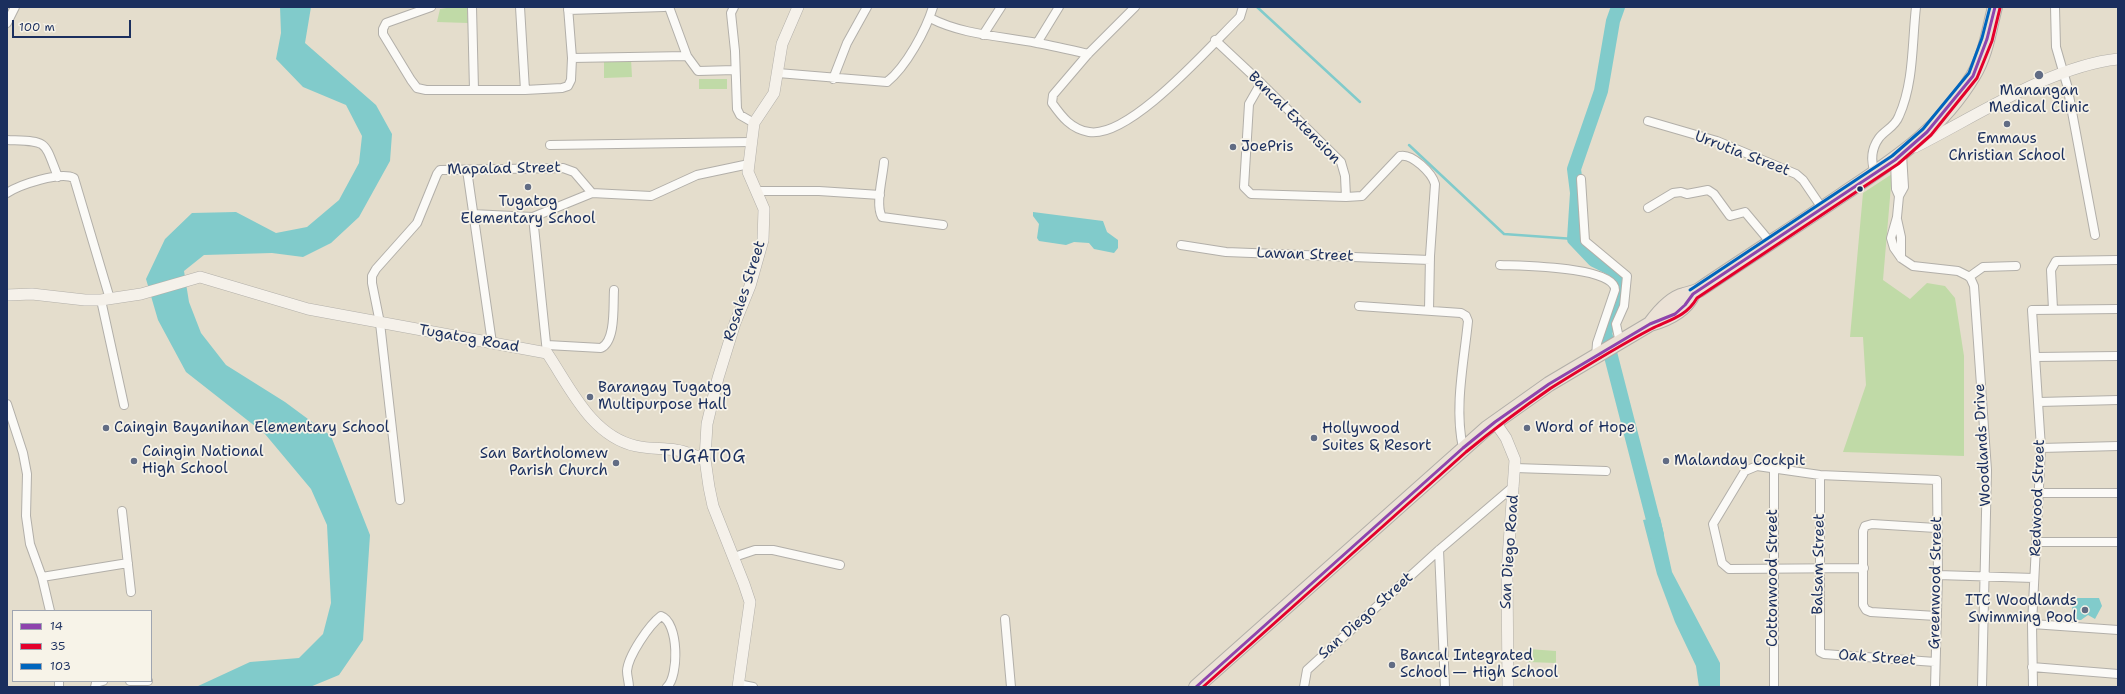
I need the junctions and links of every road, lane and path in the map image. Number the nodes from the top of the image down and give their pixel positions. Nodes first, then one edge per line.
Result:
1 (15, 7) edge
2 (431, 7) edge
3 (472, 7) edge
4 (520, 7) edge
5 (664, 7) edge
6 (669, 7) edge
7 (798, 7) edge
8 (867, 7) edge
9 (933, 7) edge
10 (1001, 7) edge
11 (1059, 7) edge
12 (1135, 7) edge
13 (1243, 7) edge
14 (1916, 7) edge
15 (1995, 7) edge
16 (2056, 7) edge
17 (568, 9) edge
18 (731, 9) edge
19 (930, 18) junction
20 (7, 23) edge
21 (982, 35) junction
22 (1215, 40) junction
23 (1037, 43) junction
24 (1088, 54) junction
25 (687, 56) junction
26 (572, 58) junction
27 (2118, 59) edge
28 (735, 70) junction
29 (778, 73) junction
30 (2063, 74) junction
31 (833, 79) junction
32 (1261, 83) junction
33 (474, 90) junction
34 (525, 90) junction
35 (1941, 118) junction
36 (1648, 121) dead end
37 (754, 123) junction
38 (1959, 125) junction
39 (7, 140) edge
40 (751, 142) junction
41 (550, 145) dead end
42 (1901, 155) junction
43 (884, 162) dead end
44 (749, 164) junction
45 (467, 170) junction
46 (1875, 173) junction
47 (58, 177) junction
48 (1581, 178) dead end
49 (757, 191) junction
50 (7, 193) edge
51 (592, 193) junction
52 (880, 194) junction
53 (1346, 197) junction
54 (1648, 208) dead end
55 (1822, 208) junction
56 (472, 214) junction
57 (533, 218) junction
58 (944, 225) dead end
59 (2095, 235) dead end
60 (1771, 244) junction
61 (1181, 245) dead end
62 (1430, 260) junction
63 (2118, 260) edge
64 (1500, 265) dead end
65 (2016, 266) dead end
66 (1969, 277) junction
67 (614, 290) dead end
68 (7, 295) edge
69 (106, 299) junction
70 (1359, 306) dead end
71 (2053, 309) junction
72 (2118, 309) edge
73 (1429, 310) junction
74 (380, 323) junction
75 (492, 343) junction
76 (547, 349) junction
77 (1609, 350) junction
78 (2118, 356) edge
79 (2036, 357) junction
80 (2118, 400) edge
81 (2039, 402) junction
82 (7, 404) edge
83 (124, 405) dead end
84 (1495, 422) junction
85 (2118, 446) edge
86 (1463, 448) junction
87 (2041, 448) junction
88 (705, 459) junction
89 (1515, 468) junction
90 (1774, 469) junction
91 (1606, 471) dead end
92 (1820, 475) junction
93 (1514, 486) junction
94 (2039, 493) junction
95 (2118, 493) edge
96 (400, 500) dead end
97 (122, 511) dead end
98 (1936, 528) junction
99 (2038, 542) junction
100 (2118, 542) edge
101 (1439, 550) junction
102 (734, 557) junction
103 (128, 563) junction
104 (840, 565) dead end
105 (1819, 568) junction
106 (1864, 568) junction
107 (1773, 569) junction
108 (1938, 575) junction
109 (1985, 576) junction
110 (42, 577) junction
111 (2034, 578) junction
112 (131, 592) dead end
113 (50, 610) edge
114 (1936, 616) junction
115 (1005, 619) dead end
116 (2032, 624) junction
117 (2118, 630) edge
118 (1820, 652) joint
119 (1935, 662) junction
120 (2032, 667) junction
121 (2118, 674) edge
122 (738, 686) edge
123 (630, 687) edge
124 (667, 687) edge
125 (753, 687) edge
126 (1011, 687) edge
127 (1196, 687) edge
128 (1304, 687) edge
129 (1445, 687) edge
130 (1508, 687) edge
131 (1774, 687) edge
132 (1935, 687) edge
133 (1982, 687) edge
134 (2032, 687) edge

1 - 20 street
2 - 33 street
3 - 33 street
4 - 34 street
5 - 17 street
6 - 25 street
7 - 29 street
8 - 31 street
9 - 19 street
10 - 21 street
11 - 23 street
12 - 24 street
13 - 22 street
14 - 46 street
15 - 35 highway
16 - 30 street
17 - 26 street
18 - 28 street
19 - 21 street
19 - 31 street
21 - 23 street
22 - 24 street
22 - 32 street, Bancal Extension
23 - 24 street
25 - 26 street
25 - 28 street
26 - 34 street
27 - 30 street
28 - 37 street
29 - 31 street
29 - 37 street
30 - 38 street
30 - 59 street
32 - 53 street, Bancal Extension
32 - 53 street
33 - 34 street
35 - 38 street
35 - 42 highway
36 - 55 street, Urrutia Street
37 - 40 street, Rosales Street
38 - 42 street
39 - 47 street
40 - 41 street
40 - 44 street, Rosales Street
42 - 46 highway
42 - 66 street
43 - 52 street
44 - 49 street, Rosales Street
44 - 51 street
45 - 51 street, Mapalad Street
45 - 56 street
45 - 74 street, Mapalad Street
46 - 55 highway
47 - 50 street
47 - 69 street
48 - 77 street
49 - 52 street
49 - 88 street, Rosales Street
51 - 57 street
52 - 58 street
53 - 62 street
54 - 60 street
55 - 60 highway
56 - 57 street
56 - 75 street
57 - 76 street
60 - 77 highway
61 - 62 street, Lawan Street
62 - 73 street
63 - 71 street
64 - 77 street
65 - 66 street
66 - 109 street, Woodlands Drive
67 - 76 street
68 - 69 street, Tugatog Road
69 - 74 street, Tugatog Road
69 - 83 street
70 - 73 street
71 - 72 street
71 - 79 street, Redwood Street
73 - 86 street
74 - 75 street, Tugatog Road
74 - 96 street
75 - 76 street, Tugatog Road
76 - 88 street
77 - 84 highway
78 - 79 street
79 - 81 street, Redwood Street
80 - 81 street
81 - 87 street, Redwood Street
82 - 110 street
84 - 86 highway
84 - 89 street, San Diego Road
85 - 87 street
86 - 127 highway
87 - 94 street, Redwood Street
88 - 102 street, Rosales Street
89 - 91 street
89 - 93 street, San Diego Road
90 - 92 street
90 - 107 street, Cottonwood Street
90 - 107 street
92 - 98 street, Greenwood Street
92 - 105 street, Balsam Street
93 - 101 street, San Diego Street
93 - 130 street, San Diego Road
94 - 95 street
94 - 99 street, Redwood Street
97 - 103 street
98 - 106 street
98 - 108 street, Greenwood Street
99 - 100 street
99 - 111 street, Redwood Street
101 - 128 street, San Diego Street
101 - 129 street
102 - 104 street
102 - 122 street, Rosales Street
103 - 110 street
103 - 112 street
105 - 106 street
105 - 107 street
105 - 118 street, Balsam Street
106 - 114 street
107 - 131 street, Cottonwood Street
108 - 109 street
108 - 114 street, Greenwood Street
109 - 111 street
109 - 133 street, Woodlands Drive
110 - 113 street
111 - 116 street, Redwood Street
114 - 119 street, Greenwood Street
115 - 126 street
116 - 117 street
116 - 120 street, Redwood Street
118 - 119 street, Oak Street
119 - 132 street, Greenwood Street
120 - 121 street
120 - 134 street, Redwood Street
122 - 125 street
123 - 124 street

